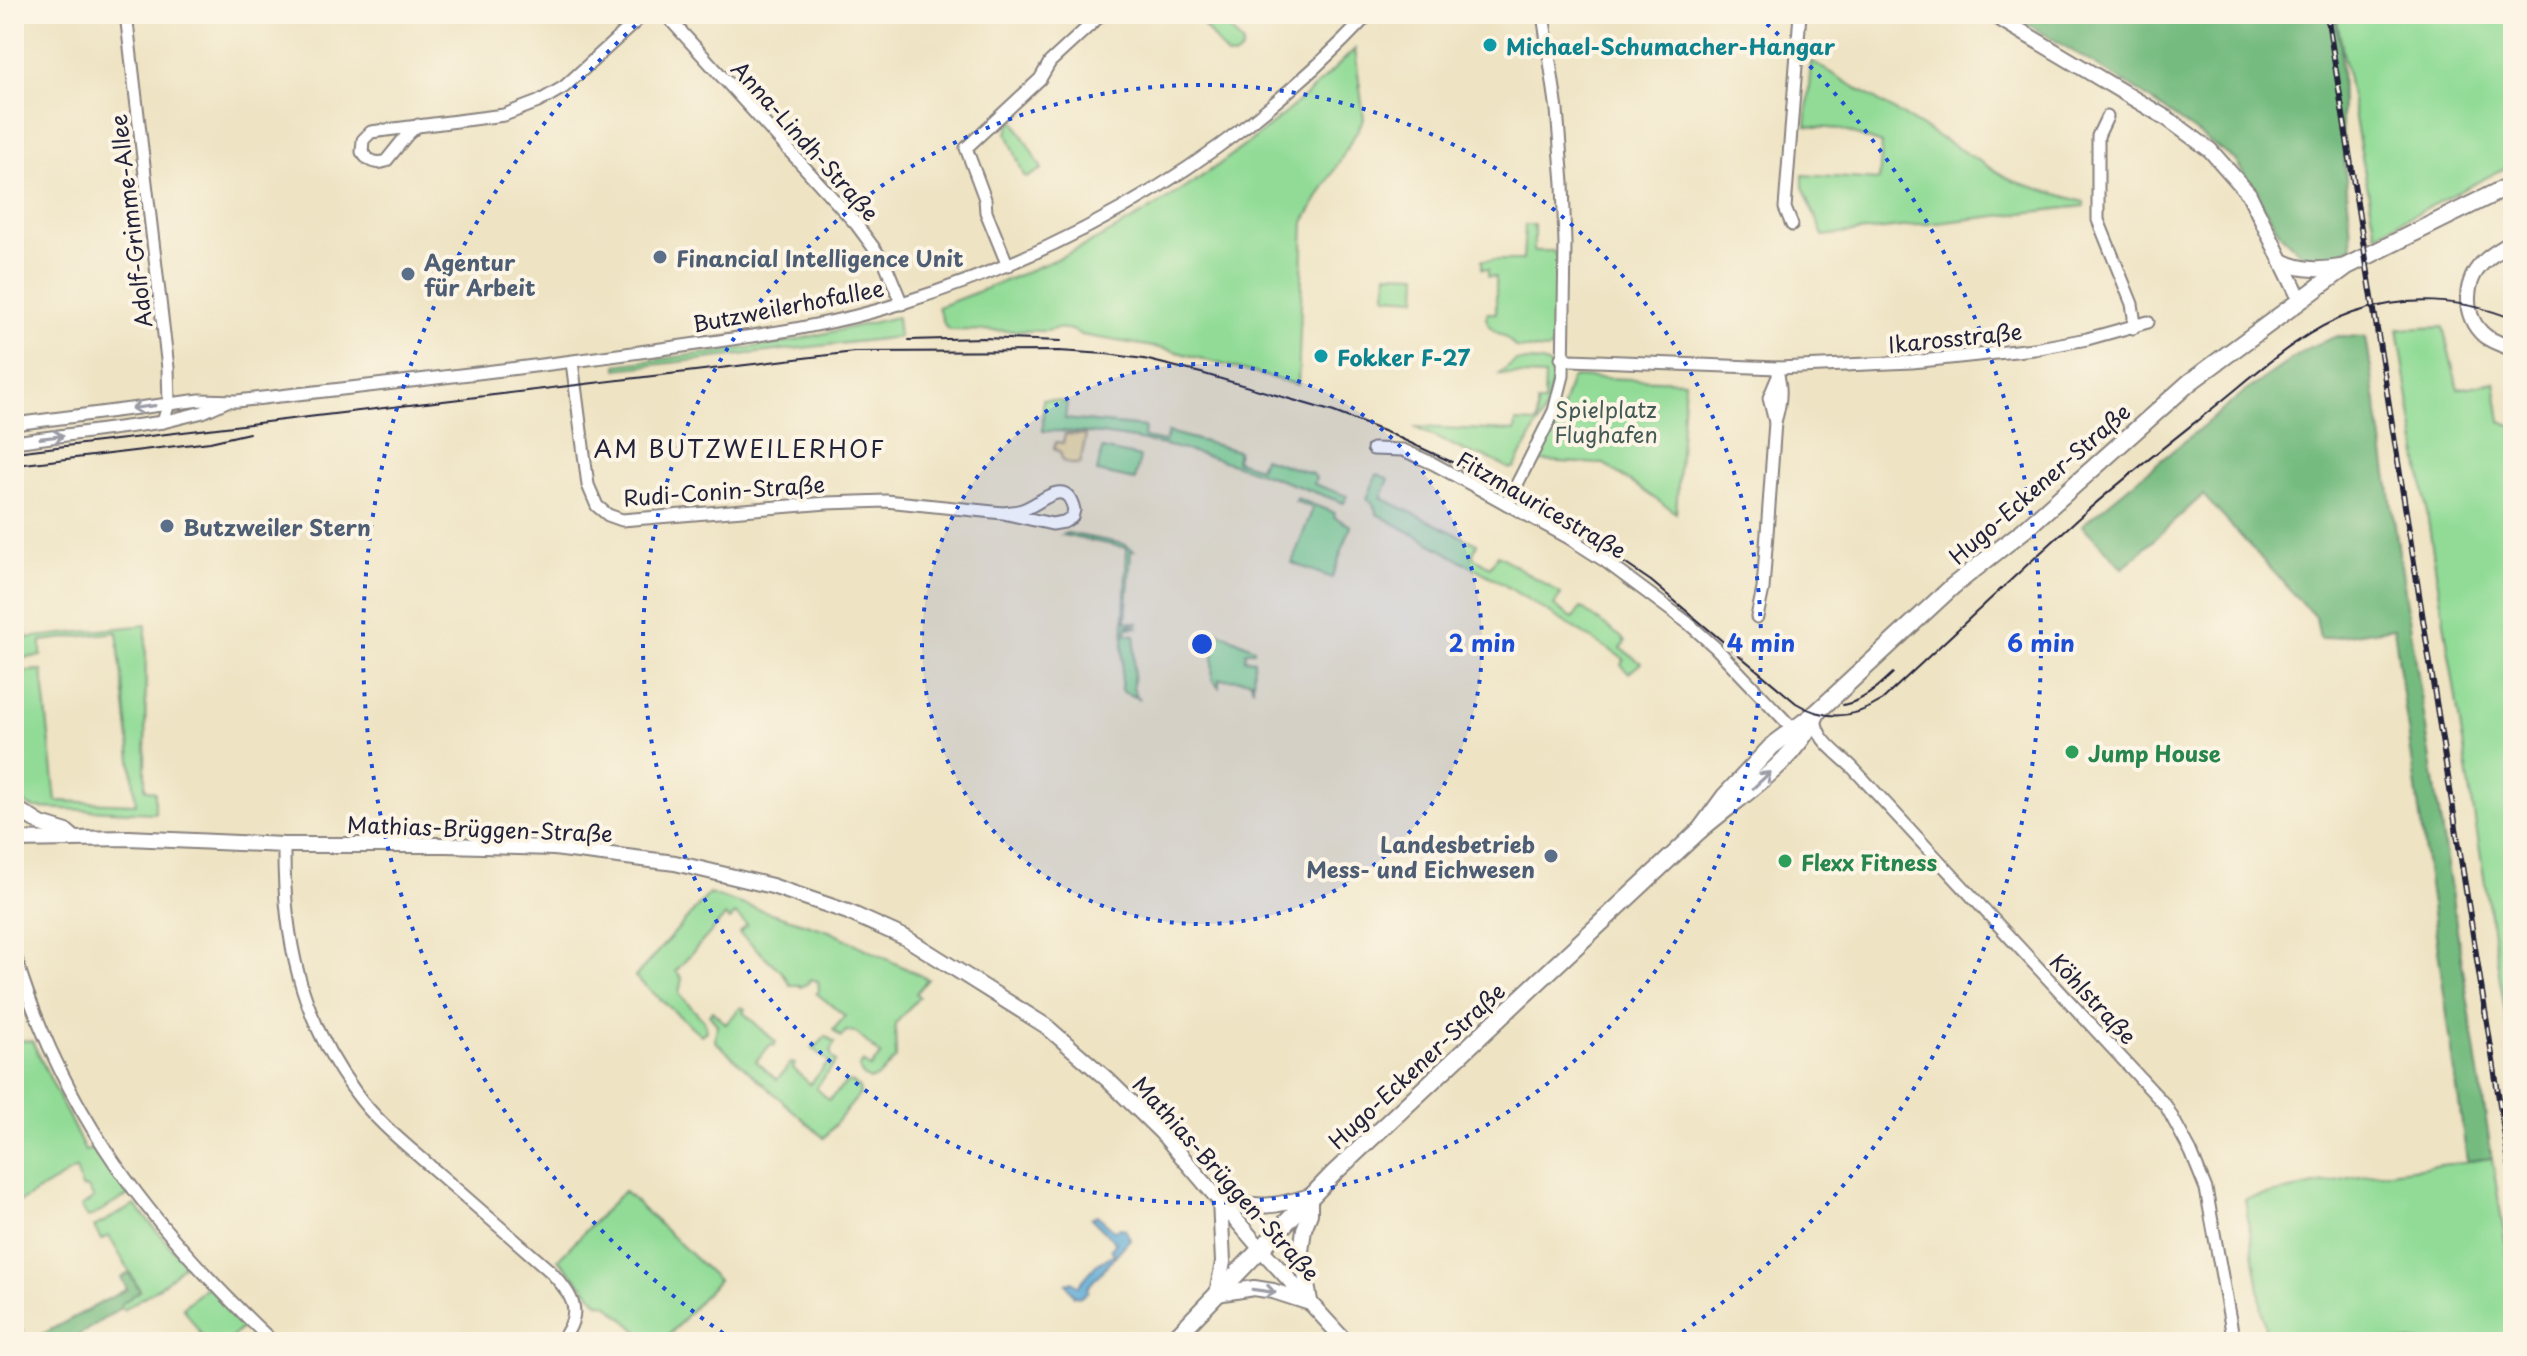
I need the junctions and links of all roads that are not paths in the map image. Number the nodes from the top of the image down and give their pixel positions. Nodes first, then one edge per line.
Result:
1 (126, 14) edge
2 (644, 14) edge
3 (665, 14) edge
4 (1102, 14) edge
5 (1369, 14) edge
6 (1543, 14) edge
7 (1800, 14) edge
8 (1992, 14) edge
9 (2107, 117) dead end
10 (418, 125) junction
11 (2513, 184) edge
12 (1792, 225) dead end
13 (2513, 242) edge
14 (2282, 261) junction
15 (1008, 266) junction
16 (2347, 266) junction
17 (2300, 299) junction
18 (902, 304) junction
19 (2148, 322) dead end
20 (2133, 328) junction
21 (2513, 349) edge
22 (1561, 358) junction
23 (572, 362) junction
24 (1778, 373) junction
25 (225, 402) junction
26 (169, 403) junction
27 (163, 422) junction
28 (14, 424) edge
29 (14, 442) edge
30 (1373, 449) dead end
31 (1507, 504) junction
32 (1003, 513) junction
33 (1757, 617) dead end
34 (1816, 713) junction
35 (1798, 736) junction
36 (14, 807) edge
37 (1700, 830) junction
38 (74, 838) junction
39 (14, 840) edge
40 (284, 845) junction
41 (14, 952) edge
42 (1310, 1196) junction
43 (1220, 1200) junction
44 (1260, 1248) junction
45 (1217, 1294) junction
46 (1310, 1303) junction
47 (273, 1342) edge
48 (560, 1342) edge
49 (1171, 1342) edge
50 (1346, 1342) edge
51 (2234, 1342) edge

1 - 26 street, Adolf-Grimme-Allee
2 - 10 street
3 - 18 street, Anna-Lindh-Straße
4 - 15 street
5 - 15 street, Butzweilerhofallee
6 - 22 street
7 - 12 street
8 - 14 street
9 - 20 street
10 - 10 street
11 - 16 main road, Hugo-Eckener-Straße
13 - 21 street
14 - 16 street
14 - 17 street
15 - 18 street, Butzweilerhofallee
16 - 17 main road, Hugo-Eckener-Straße
17 - 34 main road, Hugo-Eckener-Straße
18 - 23 street, Butzweilerhofallee
19 - 20 street, Ikarosstraße
20 - 24 street, Ikarosstraße
22 - 24 street, Ikarosstraße
22 - 31 street
23 - 25 street, Butzweilerhofallee
23 - 32 street, Rudi-Conin-Straße
24 - 33 street
25 - 26 street, Butzweilerhofallee
25 - 27 street, Butzweilerhofallee
26 - 27 street, Adolf-Grimme-Allee
26 -> 28 street, Butzweilerhofallee
29 -> 27 street, Butzweilerhofallee
30 - 31 street, Fitzmauricestraße
31 - 35 street, Fitzmauricestraße
32 - 32 street, Rudi-Conin-Straße
34 - 35 main road, Hugo-Eckener-Straße
34 - 35 street
37 -> 35 main road, Hugo-Eckener-Straße
35 - 37 main road, Hugo-Eckener-Straße
35 - 51 street, Köhlstraße
36 - 38 street
37 - 42 main road, Hugo-Eckener-Straße
38 - 39 street, Mathias-Brüggen-Straße
38 - 40 street, Mathias-Brüggen-Straße
40 - 43 street, Mathias-Brüggen-Straße
40 - 48 street
41 - 47 street
42 - 43 street
42 - 44 main road, Hugo-Eckener-Straße
42 - 46 street
43 - 44 street, Mathias-Brüggen-Straße
43 - 45 street
44 - 45 main road, Hugo-Eckener-Straße
44 - 46 street, Mathias-Brüggen-Straße
45 -> 46 street
45 - 49 main road, Hugo-Eckener-Straße
46 - 50 street, Mathias-Brüggen-Straße

